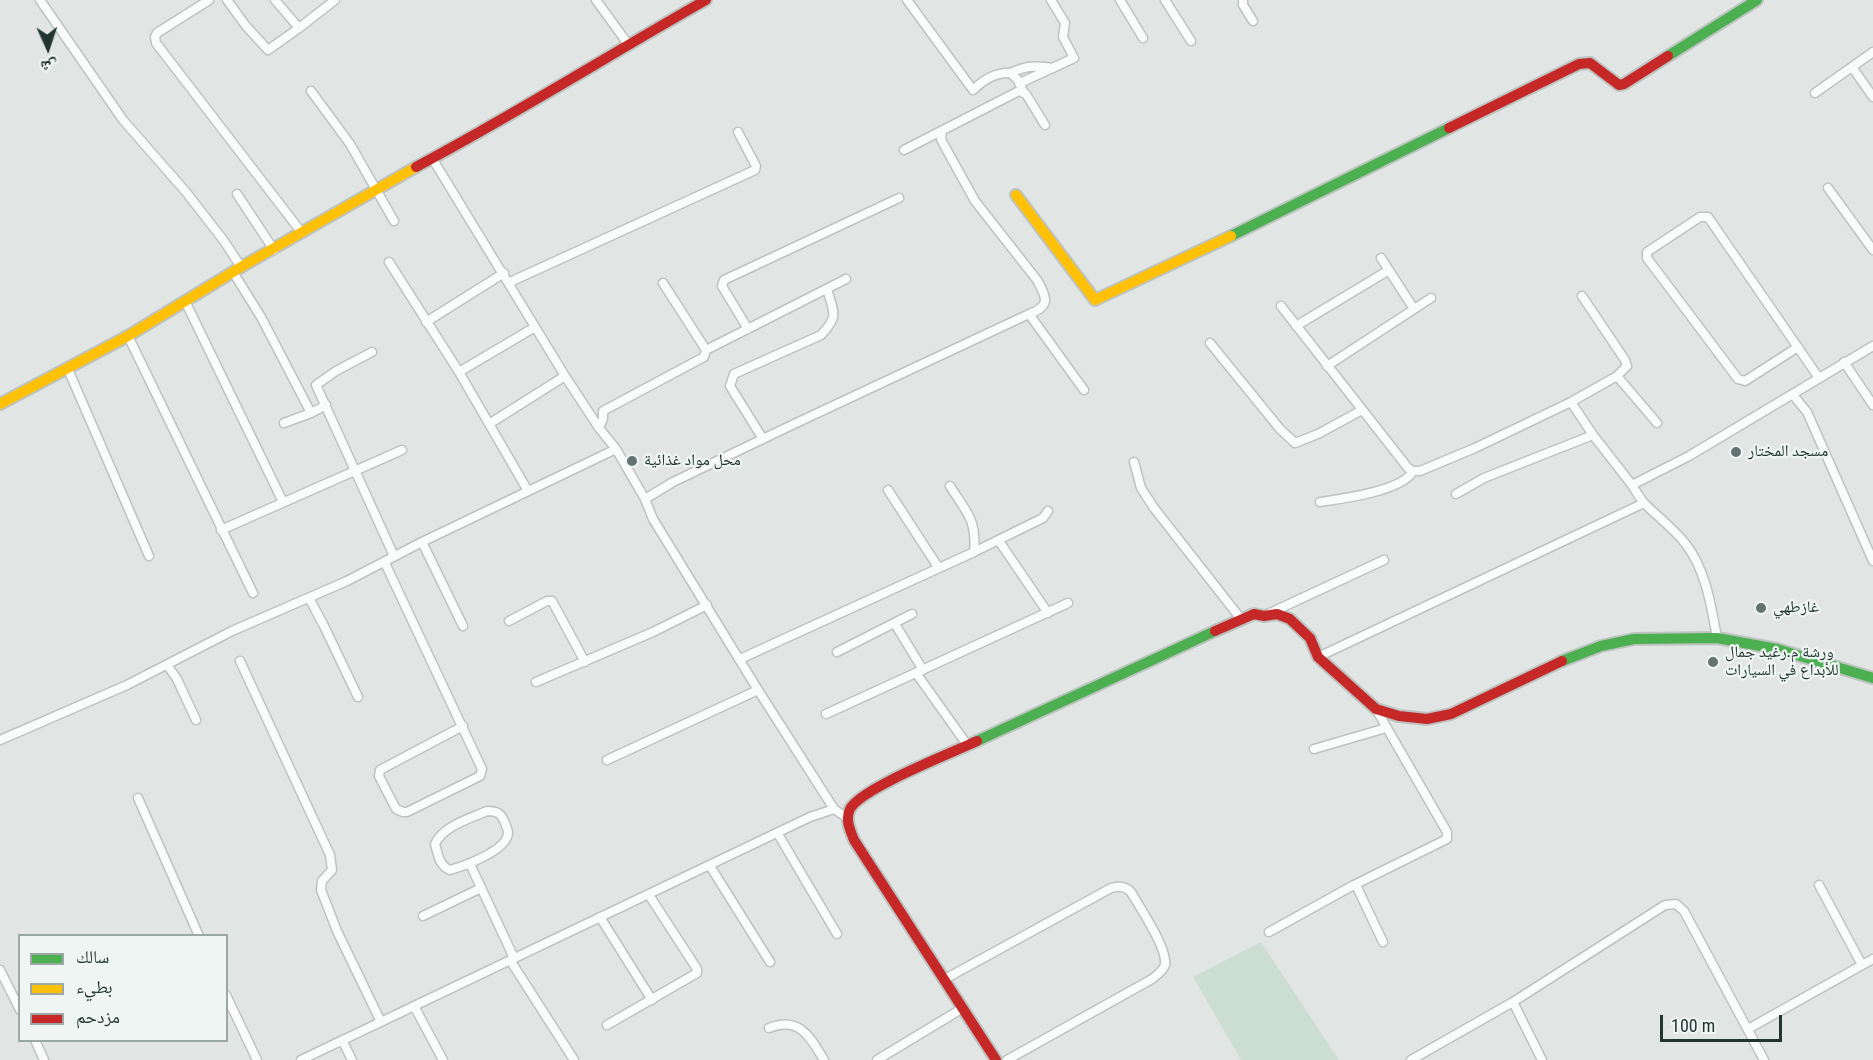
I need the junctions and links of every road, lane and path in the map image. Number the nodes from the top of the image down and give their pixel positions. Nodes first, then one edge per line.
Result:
1 (40, 0) edge
2 (209, 0) edge
3 (227, 0) edge
4 (275, 0) edge
5 (335, 0) edge
6 (596, 0) edge
7 (706, 0) edge
8 (907, 0) edge
9 (1051, 0) edge
10 (1120, 0) edge
11 (1165, 0) edge
12 (1243, 0) edge
13 (1757, 0) edge
14 (1253, 21) dead end
15 (299, 28) junction
16 (1143, 38) dead end
17 (1191, 42) dead end
18 (628, 44) junction
19 (1873, 52) edge
20 (1852, 67) junction
21 (1053, 68) junction
22 (1010, 73) junction
23 (1022, 87) junction
24 (311, 91) dead end
25 (1815, 93) dead end
26 (1873, 97) edge
27 (1044, 125) dead end
28 (738, 132) dead end
29 (942, 132) junction
30 (904, 150) dead end
31 (432, 158) junction
32 (1828, 188) dead end
33 (376, 190) junction
34 (237, 194) dead end
35 (1016, 195) dead end
36 (899, 198) dead end
37 (394, 221) dead end
38 (302, 233) junction
39 (274, 249) junction
40 (1873, 250) edge
41 (1381, 258) dead end
42 (389, 262) dead end
43 (237, 269) junction
44 (1389, 270) junction
45 (504, 273) junction
46 (846, 279) dead end
47 (510, 282) junction
48 (663, 283) dead end
49 (827, 289) junction
50 (1582, 296) dead end
51 (1431, 298) dead end
52 (185, 301) junction
53 (1281, 306) dead end
54 (1414, 309) junction
55 (1029, 314) junction
56 (426, 322) junction
57 (1296, 326) junction
58 (535, 327) junction
59 (748, 329) junction
60 (128, 336) junction
61 (1210, 343) dead end
62 (1873, 346) edge
63 (1798, 347) junction
64 (706, 350) junction
65 (372, 352) dead end
66 (1844, 362) junction
67 (1328, 366) junction
68 (67, 367) junction
69 (459, 372) junction
70 (565, 376) junction
71 (1617, 376) junction
72 (1819, 378) junction
73 (1084, 390) dead end
74 (1793, 394) junction
75 (1571, 402) junction
76 (0, 404) edge
77 (326, 405) junction
78 (1873, 405) edge
79 (1362, 410) junction
80 (310, 413) junction
81 (285, 423) dead end
82 (1658, 423) dead end
83 (489, 424) junction
84 (599, 428) junction
85 (1593, 435) junction
86 (763, 439) junction
87 (616, 449) junction
88 (402, 450) dead end
89 (1134, 462) dead end
90 (357, 470) junction
91 (1413, 471) junction
92 (1632, 485) junction
93 (950, 486) dead end
94 (888, 490) dead end
95 (528, 491) junction
96 (1456, 494) dead end
97 (645, 499) junction
98 (283, 502) junction
99 (1320, 502) dead end
100 (1644, 503) junction
101 (1048, 511) dead end
102 (221, 530) junction
103 (999, 541) junction
104 (422, 542) junction
105 (974, 552) junction
106 (149, 556) dead end
107 (394, 556) junction
108 (1384, 560) dead end
109 (1873, 561) edge
110 (385, 562) junction
111 (938, 567) junction
112 (253, 593) dead end
113 (309, 598) junction
114 (1068, 603) dead end
115 (707, 606) junction
116 (1048, 613) junction
117 (912, 614) dead end
118 (1264, 616) junction
119 (1241, 619) junction
120 (509, 621) dead end
121 (894, 624) junction
122 (463, 626) dead end
123 (1717, 638) junction
124 (837, 652) dead end
125 (1318, 657) junction
126 (740, 659) junction
127 (240, 661) dead end
128 (585, 662) junction
129 (167, 665) junction
130 (920, 671) junction
131 (1873, 678) edge
132 (536, 682) dead end
133 (758, 690) junction
134 (358, 697) dead end
135 (1376, 709) junction
136 (826, 714) dead end
137 (196, 720) dead end
138 (463, 726) junction
139 (1386, 728) junction
140 (0, 740) edge
141 (968, 746) junction
142 (1314, 748) dead end
143 (607, 760) dead end
144 (138, 798) dead end
145 (834, 809) junction
146 (846, 817) junction
147 (778, 834) junction
148 (470, 864) junction
149 (710, 866) junction
150 (1356, 885) junction
151 (1819, 885) dead end
152 (481, 888) junction
153 (649, 895) junction
154 (423, 916) dead end
155 (600, 917) junction
156 (1269, 932) dead end
157 (198, 934) edge
158 (837, 934) dead end
159 (1383, 942) dead end
160 (512, 959) junction
161 (1873, 959) edge
162 (770, 962) dead end
163 (1862, 965) junction
164 (0, 970) edge
165 (945, 979) junction
166 (228, 999) edge
167 (652, 1000) junction
168 (1513, 1002) junction
169 (18, 1006) edge
170 (414, 1006) junction
171 (963, 1008) junction
172 (381, 1022) junction
173 (607, 1025) dead end
174 (769, 1028) dead end
175 (1748, 1029) junction
176 (342, 1040) junction
177 (35, 1042) edge
178 (44, 1060) edge
179 (257, 1060) edge
180 (301, 1060) edge
181 (352, 1060) edge
182 (443, 1060) edge
183 (574, 1060) edge
184 (824, 1060) edge
185 (877, 1060) edge
186 (996, 1060) edge
187 (1006, 1060) edge
188 (1411, 1060) edge
189 (1542, 1060) edge
190 (1764, 1060) edge

1 - 43 street
2 - 38 street
3 - 15 street
4 - 15 street
5 - 15 street
6 - 18 street
7 - 18 street
8 - 22 street
9 - 21 street
10 - 16 street
11 - 17 street
12 - 14 street
13 - 35 street
18 - 31 street
19 - 20 street
20 - 25 street
20 - 26 street
21 - 22 street
21 - 23 street
22 - 23 street
23 - 27 street
23 - 29 street
24 - 33 street
28 - 47 street
29 - 30 street
29 - 55 street
31 - 33 street
31 - 45 street
32 - 40 street
33 - 37 street
33 - 38 street
34 - 39 street
36 - 59 street
38 - 39 street
39 - 43 street
41 - 44 street
42 - 56 street
43 - 52 street
43 - 80 street
44 - 54 street
44 - 57 street
45 - 47 street
45 - 56 street
46 - 49 street
47 - 58 street
48 - 64 street
49 - 59 street
49 - 86 street
50 - 71 street
51 - 54 street
52 - 60 street
52 - 98 street
53 - 57 street
54 - 67 street
55 - 73 street
55 - 86 street
56 - 69 street
57 - 67 street
58 - 69 street
58 - 70 street
59 - 64 street
60 - 68 street
60 - 102 street
61 - 79 street
62 - 66 street
63 - 63 street
63 - 72 street
64 - 84 street
65 - 77 street
66 - 72 street
66 - 78 street
67 - 79 street
68 - 76 street
68 - 106 street
69 - 83 street
70 - 83 street
70 - 84 street
71 - 75 street
71 - 82 street
72 - 74 street
74 - 92 street
74 - 109 street
75 - 85 street
75 - 91 street
77 - 80 street
77 - 90 street
79 - 91 street
80 - 81 street
83 - 95 street
84 - 87 street
85 - 92 street
85 - 96 street
86 - 97 street
87 - 95 street
87 - 97 street
88 - 90 street
89 - 119 street
90 - 98 street
90 - 107 street
91 - 99 street
92 - 100 street
93 - 105 street
94 - 111 street
95 - 104 street
97 - 115 street
98 - 102 street
100 - 123 street
100 - 125 street
101 - 103 street
102 - 112 street
103 - 105 street
103 - 116 street
104 - 107 street
104 - 122 street
105 - 111 street
107 - 110 street
108 - 118 street
110 - 113 street
110 - 138 street
111 - 126 street
113 - 129 street
113 - 134 street
114 - 116 street
115 - 126 street
115 - 128 street
116 - 130 street
117 - 121 street
118 - 119 street
118 - 125 street
119 - 141 street
120 - 128 street
121 - 124 street
121 - 130 street
123 - 131 street
123 - 135 street
125 - 135 street
126 - 133 street
127 - 172 street
128 - 132 street
129 - 137 street
129 - 140 street
130 - 136 street
130 - 141 street
133 - 143 street
133 - 145 street
135 - 139 street
138 - 138 street
139 - 142 street
139 - 150 street
141 - 146 street
144 - 157 street
145 - 146 street
145 - 147 street
146 - 165 street
147 - 149 street
147 - 158 street
148 - 148 street
148 - 152 street
149 - 153 street
149 - 162 street
150 - 156 street
150 - 159 street
151 - 163 street
152 - 154 street
152 - 160 street
153 - 155 street
153 - 167 street
155 - 160 street
155 - 167 street
160 - 170 street
160 - 183 street
161 - 163 street
163 - 175 street
164 - 169 street
165 - 171 street
165 - 187 street
166 - 179 street
167 - 173 street
168 - 175 street
168 - 188 street
168 - 189 street
170 - 172 street
170 - 182 street
171 - 185 street
171 - 186 street
172 - 176 street
174 - 184 street
175 - 190 street
176 - 180 street
176 - 181 street
177 - 178 street

